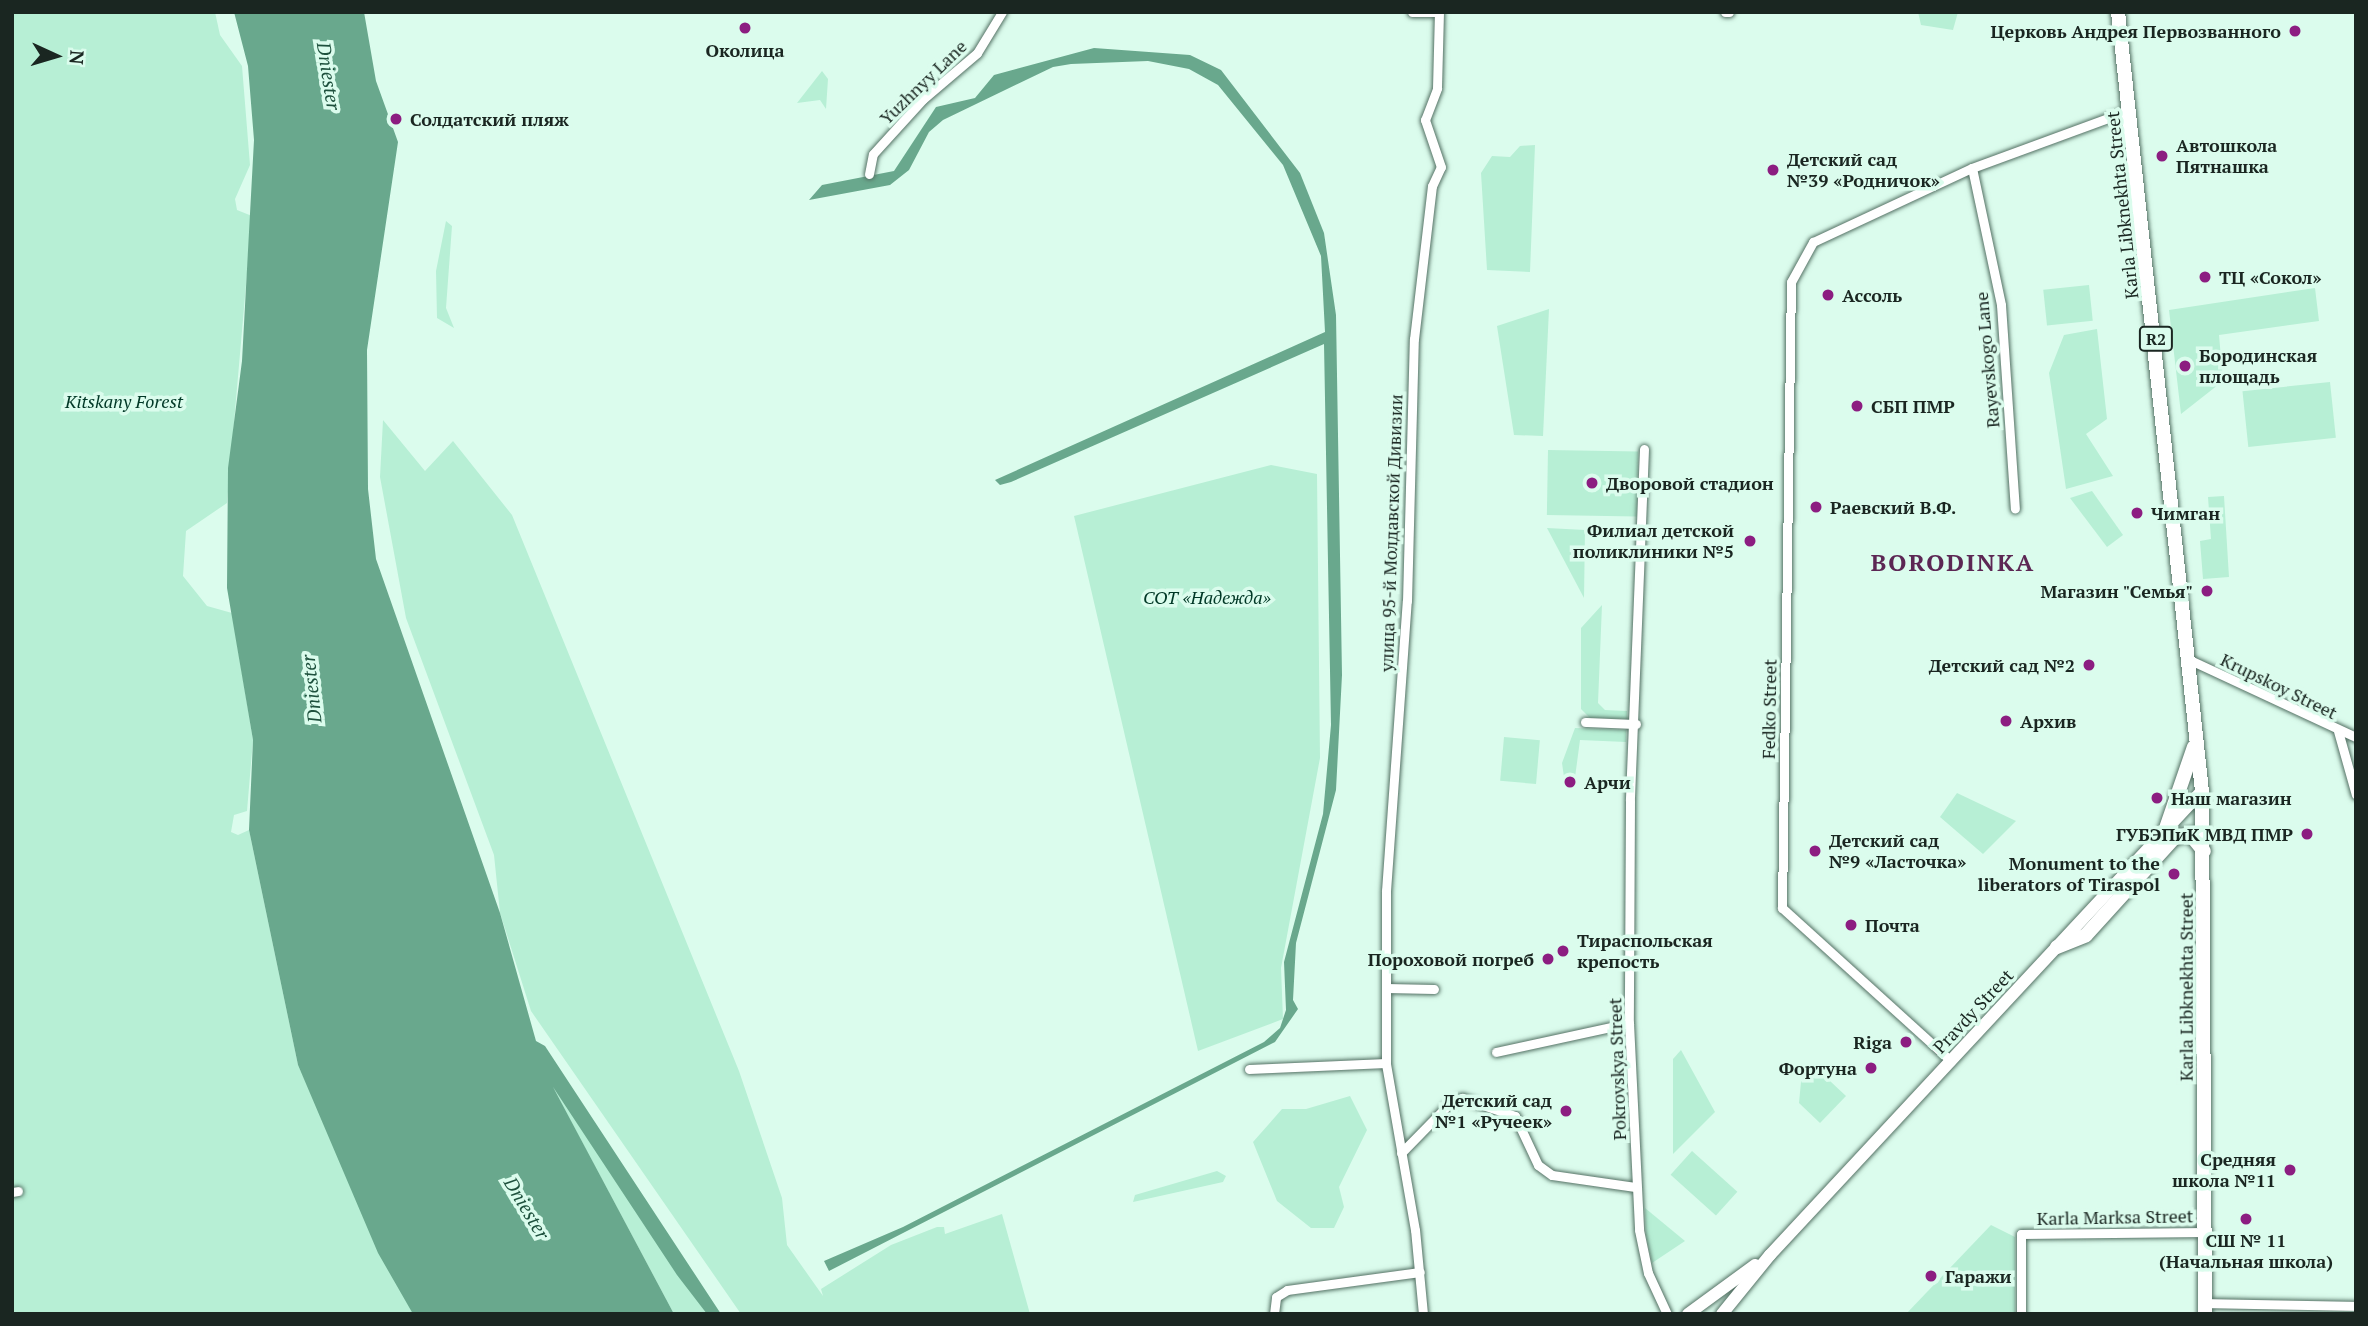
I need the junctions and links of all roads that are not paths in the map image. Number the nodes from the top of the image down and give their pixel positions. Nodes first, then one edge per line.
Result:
1 (1002, 12) edge
2 (1412, 12) edge
3 (1438, 12) edge
4 (2118, 12) edge
5 (2130, 110) junction
6 (1972, 168) junction
7 (869, 174) dead end
8 (1644, 449) dead end
9 (2015, 509) dead end
10 (2190, 660) junction
11 (1585, 722) dead end
12 (1636, 724) junction
13 (2338, 731) junction
14 (2197, 735) junction
15 (2356, 737) edge
16 (2202, 790) junction
17 (2356, 795) edge
18 (2165, 831) junction
19 (2205, 853) junction
20 (2057, 947) junction
21 (1386, 988) junction
22 (1434, 989) dead end
23 (1629, 1023) junction
24 (1496, 1052) dead end
25 (1951, 1061) junction
26 (1386, 1063) junction
27 (1249, 1069) dead end
28 (1401, 1153) junction
29 (1635, 1187) junction
30 (2205, 1232) junction
31 (1770, 1255) junction
32 (1420, 1272) junction
33 (1704, 1302) junction
34 (2356, 1306) edge
35 (2205, 1308) edge
36 (1274, 1314) edge
37 (1423, 1314) edge
38 (1667, 1314) edge
39 (1688, 1314) edge
40 (1721, 1314) edge
41 (2021, 1314) edge

1 - 7 street, Yuzhnyy Lane
2 - 3 street
3 - 21 street, улица 95-й Молдавской Дивизии
4 - 5 main road, Karla Libknekhta Street / R2
5 - 6 street
5 - 10 main road, Karla Libknekhta Street / R2
6 - 9 street, Rayevskogo Lane
6 - 25 street, Fedko Street
8 - 12 street, Pokrovskya Street
10 - 13 street, Krupskoy Street
10 - 14 main road, Karla Libknekhta Street / R2
11 - 12 street
12 - 23 street, Pokrovskya Street
13 - 15 street, Krupskoy Street
13 - 17 street
14 - 16 main road, Karla Libknekhta Street / R2
14 - 18 main road
16 - 18 main road, Pravdy Street
16 - 19 main road, Karla Libknekhta Street / R2
18 - 20 main road, Pravdy Street
19 - 20 main road
19 - 30 main road, Karla Libknekhta Street / R2
20 - 25 main road, Pravdy Street
21 - 22 street
21 - 26 street, улица 95-й Молдавской Дивизии
23 - 24 street
23 - 29 street, Pokrovskya Street
25 - 31 main road, Pravdy Street
26 - 27 street
26 - 28 street, улица 95-й Молдавской Дивизии
28 - 29 street
28 - 32 street, улица 95-й Молдавской Дивизии
29 - 38 street, Pokrovskya Street
30 - 35 main road, Karla Libknekhta Street / R2
30 - 41 street, Karla Marksa Street
31 - 33 main road, Pravdy Street
31 - 40 main road, Pravdy Street
32 - 36 street
32 - 37 street, улица 95-й Молдавской Дивизии
33 - 39 main road, Pravdy Street
33 - 40 main road
34 - 35 street

